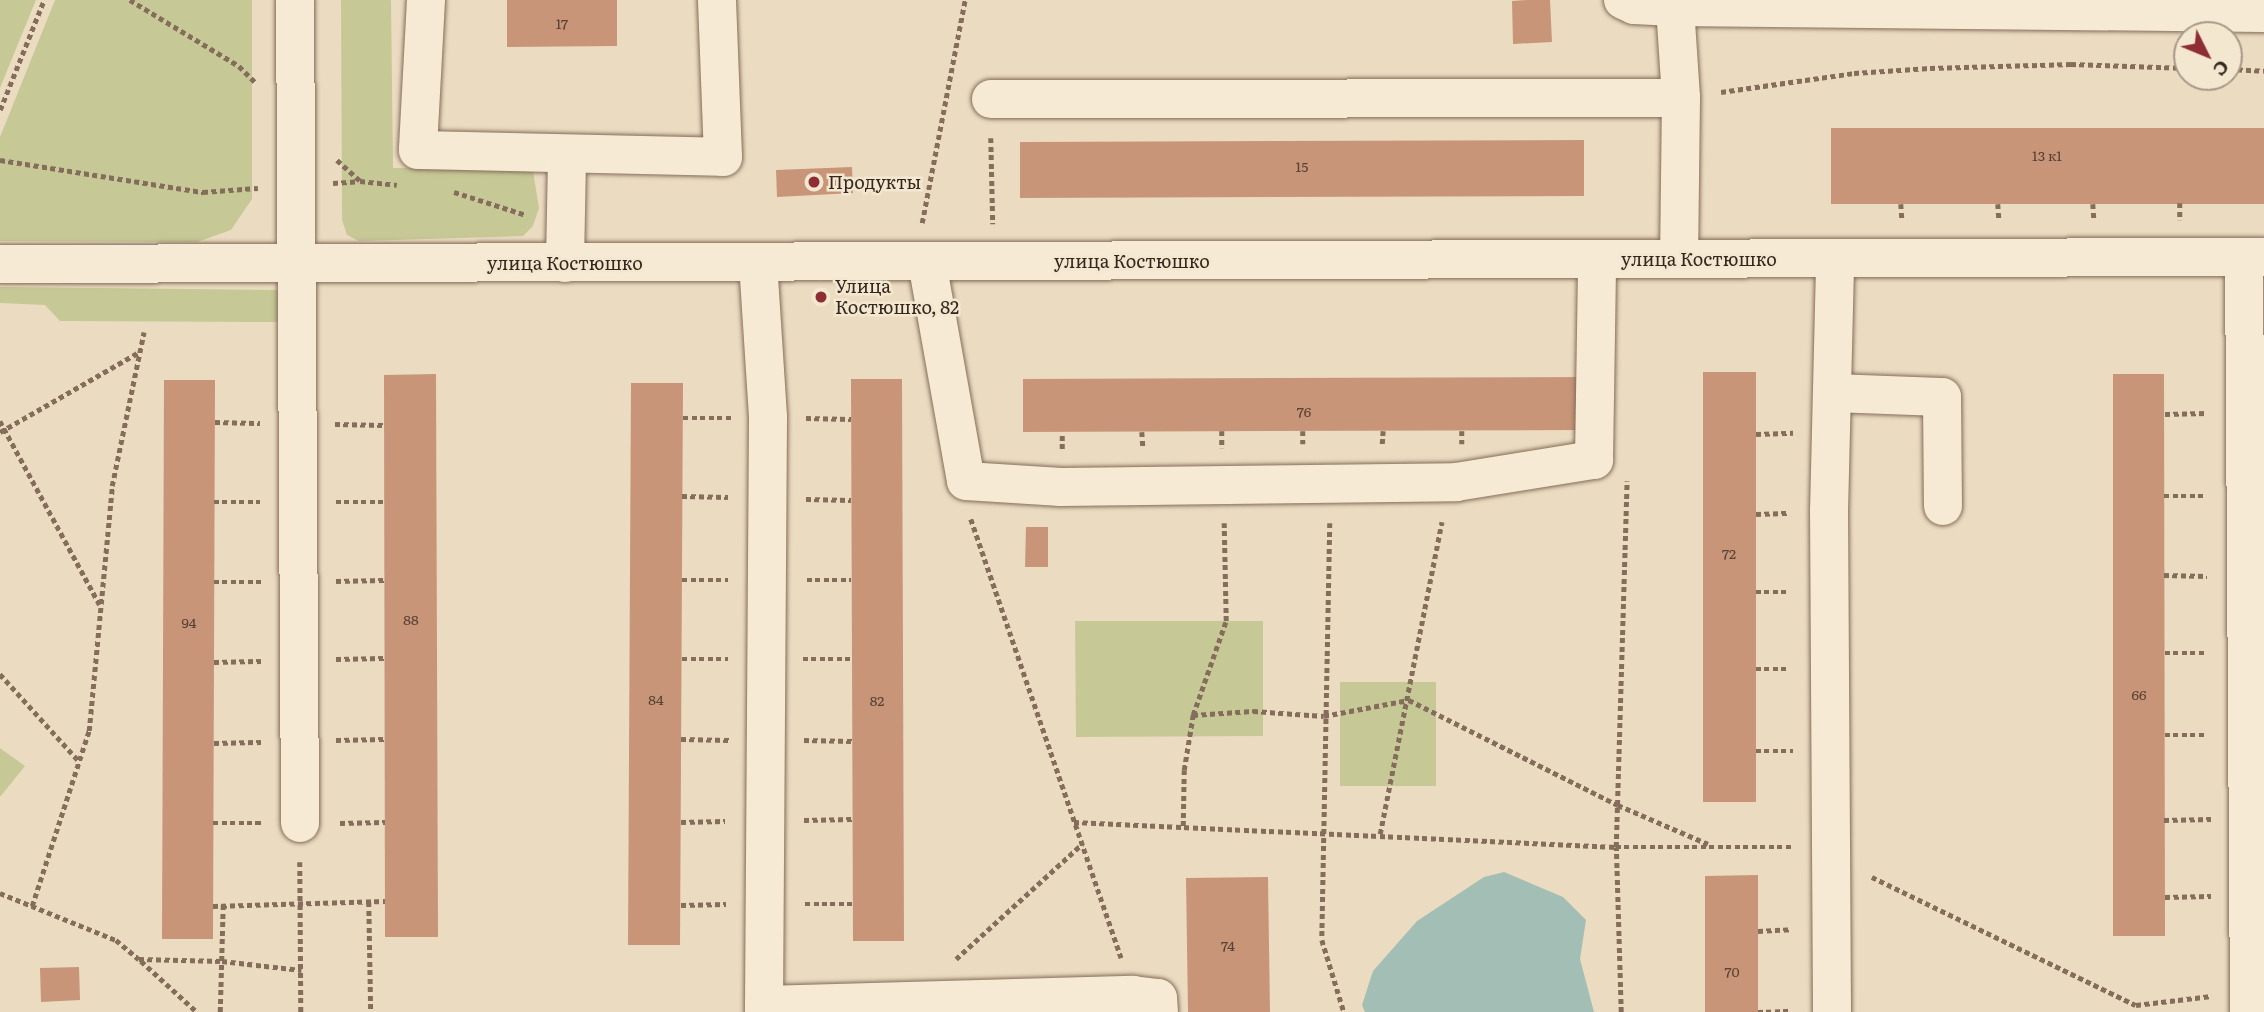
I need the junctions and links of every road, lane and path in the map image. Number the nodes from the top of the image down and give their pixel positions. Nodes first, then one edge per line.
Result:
1 (44, 0) edge
2 (130, 0) edge
3 (295, 0) edge
4 (426, 0) edge
5 (717, 0) edge
6 (965, 0) edge
7 (1623, 0) edge
8 (1675, 7) junction
9 (2264, 13) edge
10 (2173, 68) edge
11 (2243, 70) edge
12 (2264, 71) edge
13 (1681, 98) junction
14 (990, 99) joint
15 (0, 110) edge
16 (296, 122) junction
17 (568, 155) junction
18 (0, 160) edge
19 (360, 181) junction
20 (296, 185) junction
21 (411, 186) dead end
22 (449, 191) dead end
23 (2180, 203) dead end
24 (1901, 204) dead end
25 (1998, 204) dead end
26 (2093, 204) dead end
27 (1902, 221) dead end
28 (1999, 221) dead end
29 (2094, 221) dead end
30 (2180, 222) dead end
31 (922, 224) dead end
32 (566, 245) junction
33 (2254, 257) edge
34 (1679, 259) junction
35 (1835, 259) junction
36 (1597, 260) junction
37 (758, 262) junction
38 (927, 262) junction
39 (993, 262) junction
40 (0, 264) edge
41 (298, 264) junction
42 (144, 331) dead end
43 (140, 351) junction
44 (1832, 393) junction
45 (0, 421) edge
46 (2, 431) edge
47 (1628, 467) dead end
48 (966, 481) junction
49 (1455, 482) junction
50 (1223, 484) junction
51 (1331, 484) junction
52 (1943, 506) dead end
53 (100, 606) junction
54 (0, 674) edge
55 (1409, 700) junction
56 (1193, 715) junction
57 (1324, 716) junction
58 (79, 762) junction
59 (1618, 805) junction
60 (1074, 822) junction
61 (300, 823) joint
62 (1183, 826) junction
63 (1320, 831) junction
64 (1380, 834) junction
65 (1082, 844) junction
66 (1712, 846) junction
67 (1616, 847) junction
68 (1828, 850) junction
69 (0, 893) edge
70 (385, 901) dead end
71 (369, 902) junction
72 (300, 903) junction
73 (223, 905) junction
74 (32, 906) junction
75 (213, 906) dead end
76 (139, 959) junction
77 (222, 961) junction
78 (301, 970) junction
79 (2254, 998) edge
80 (925, 1003) junction
81 (1146, 1004) edge
82 (764, 1008) edge
83 (197, 1012) edge
84 (220, 1012) edge
85 (301, 1012) edge
86 (371, 1012) edge
87 (1344, 1012) edge
88 (1621, 1012) edge
89 (1832, 1012) edge

1 - 15 path
2 - 16 path
3 - 16 street
4 - 17 street
5 - 17 street
6 - 31 path
7 - 8 street
8 - 9 street
8 - 13 street
10 - 13 path
11 - 12 path
13 - 14 street
13 - 34 street
14 - 39 path
16 - 19 path
16 - 20 street
17 - 32 street
18 - 20 path
19 - 20 path
19 - 21 path
20 - 41 street
22 - 32 path
23 - 30 path
24 - 27 path
25 - 28 path
26 - 29 path
32 - 37 street, улица Костюшко
32 - 41 street, улица Костюшко
33 - 35 street, улица Костюшко
33 - 79 street
34 - 35 street, улица Костюшко
34 - 36 street, улица Костюшко
35 - 44 street
36 - 39 street, улица Костюшко
36 - 49 street
37 - 38 street, улица Костюшко
37 - 82 street
38 - 39 street, улица Костюшко
38 - 48 street
40 - 41 street, улица Костюшко
41 - 61 street
42 - 43 path
43 - 46 path
43 - 53 path
44 - 52 street
44 - 68 street
45 - 46 path
46 - 53 path
47 - 59 path
48 - 50 street
48 - 60 path
49 - 51 street
49 - 55 path
50 - 51 street
50 - 56 path
51 - 57 path
53 - 58 path
54 - 58 path
55 - 57 path
55 - 59 path
55 - 64 path
56 - 57 path
56 - 62 path
57 - 63 path
58 - 74 path
59 - 66 path
59 - 67 path
60 - 62 path
60 - 65 path
61 - 72 path
62 - 63 path
63 - 64 path
63 - 87 path
64 - 67 path
65 - 80 path
65 - 81 path
66 - 67 path
66 - 68 path
67 - 88 path
68 - 79 path
68 - 89 street
69 - 74 path
70 - 71 path
71 - 72 path
71 - 86 path
72 - 73 path
72 - 78 path
73 - 75 path
73 - 77 path
74 - 76 path
76 - 77 path
76 - 83 path
77 - 78 path
77 - 84 path
78 - 85 path
80 - 81 street
80 - 82 street

